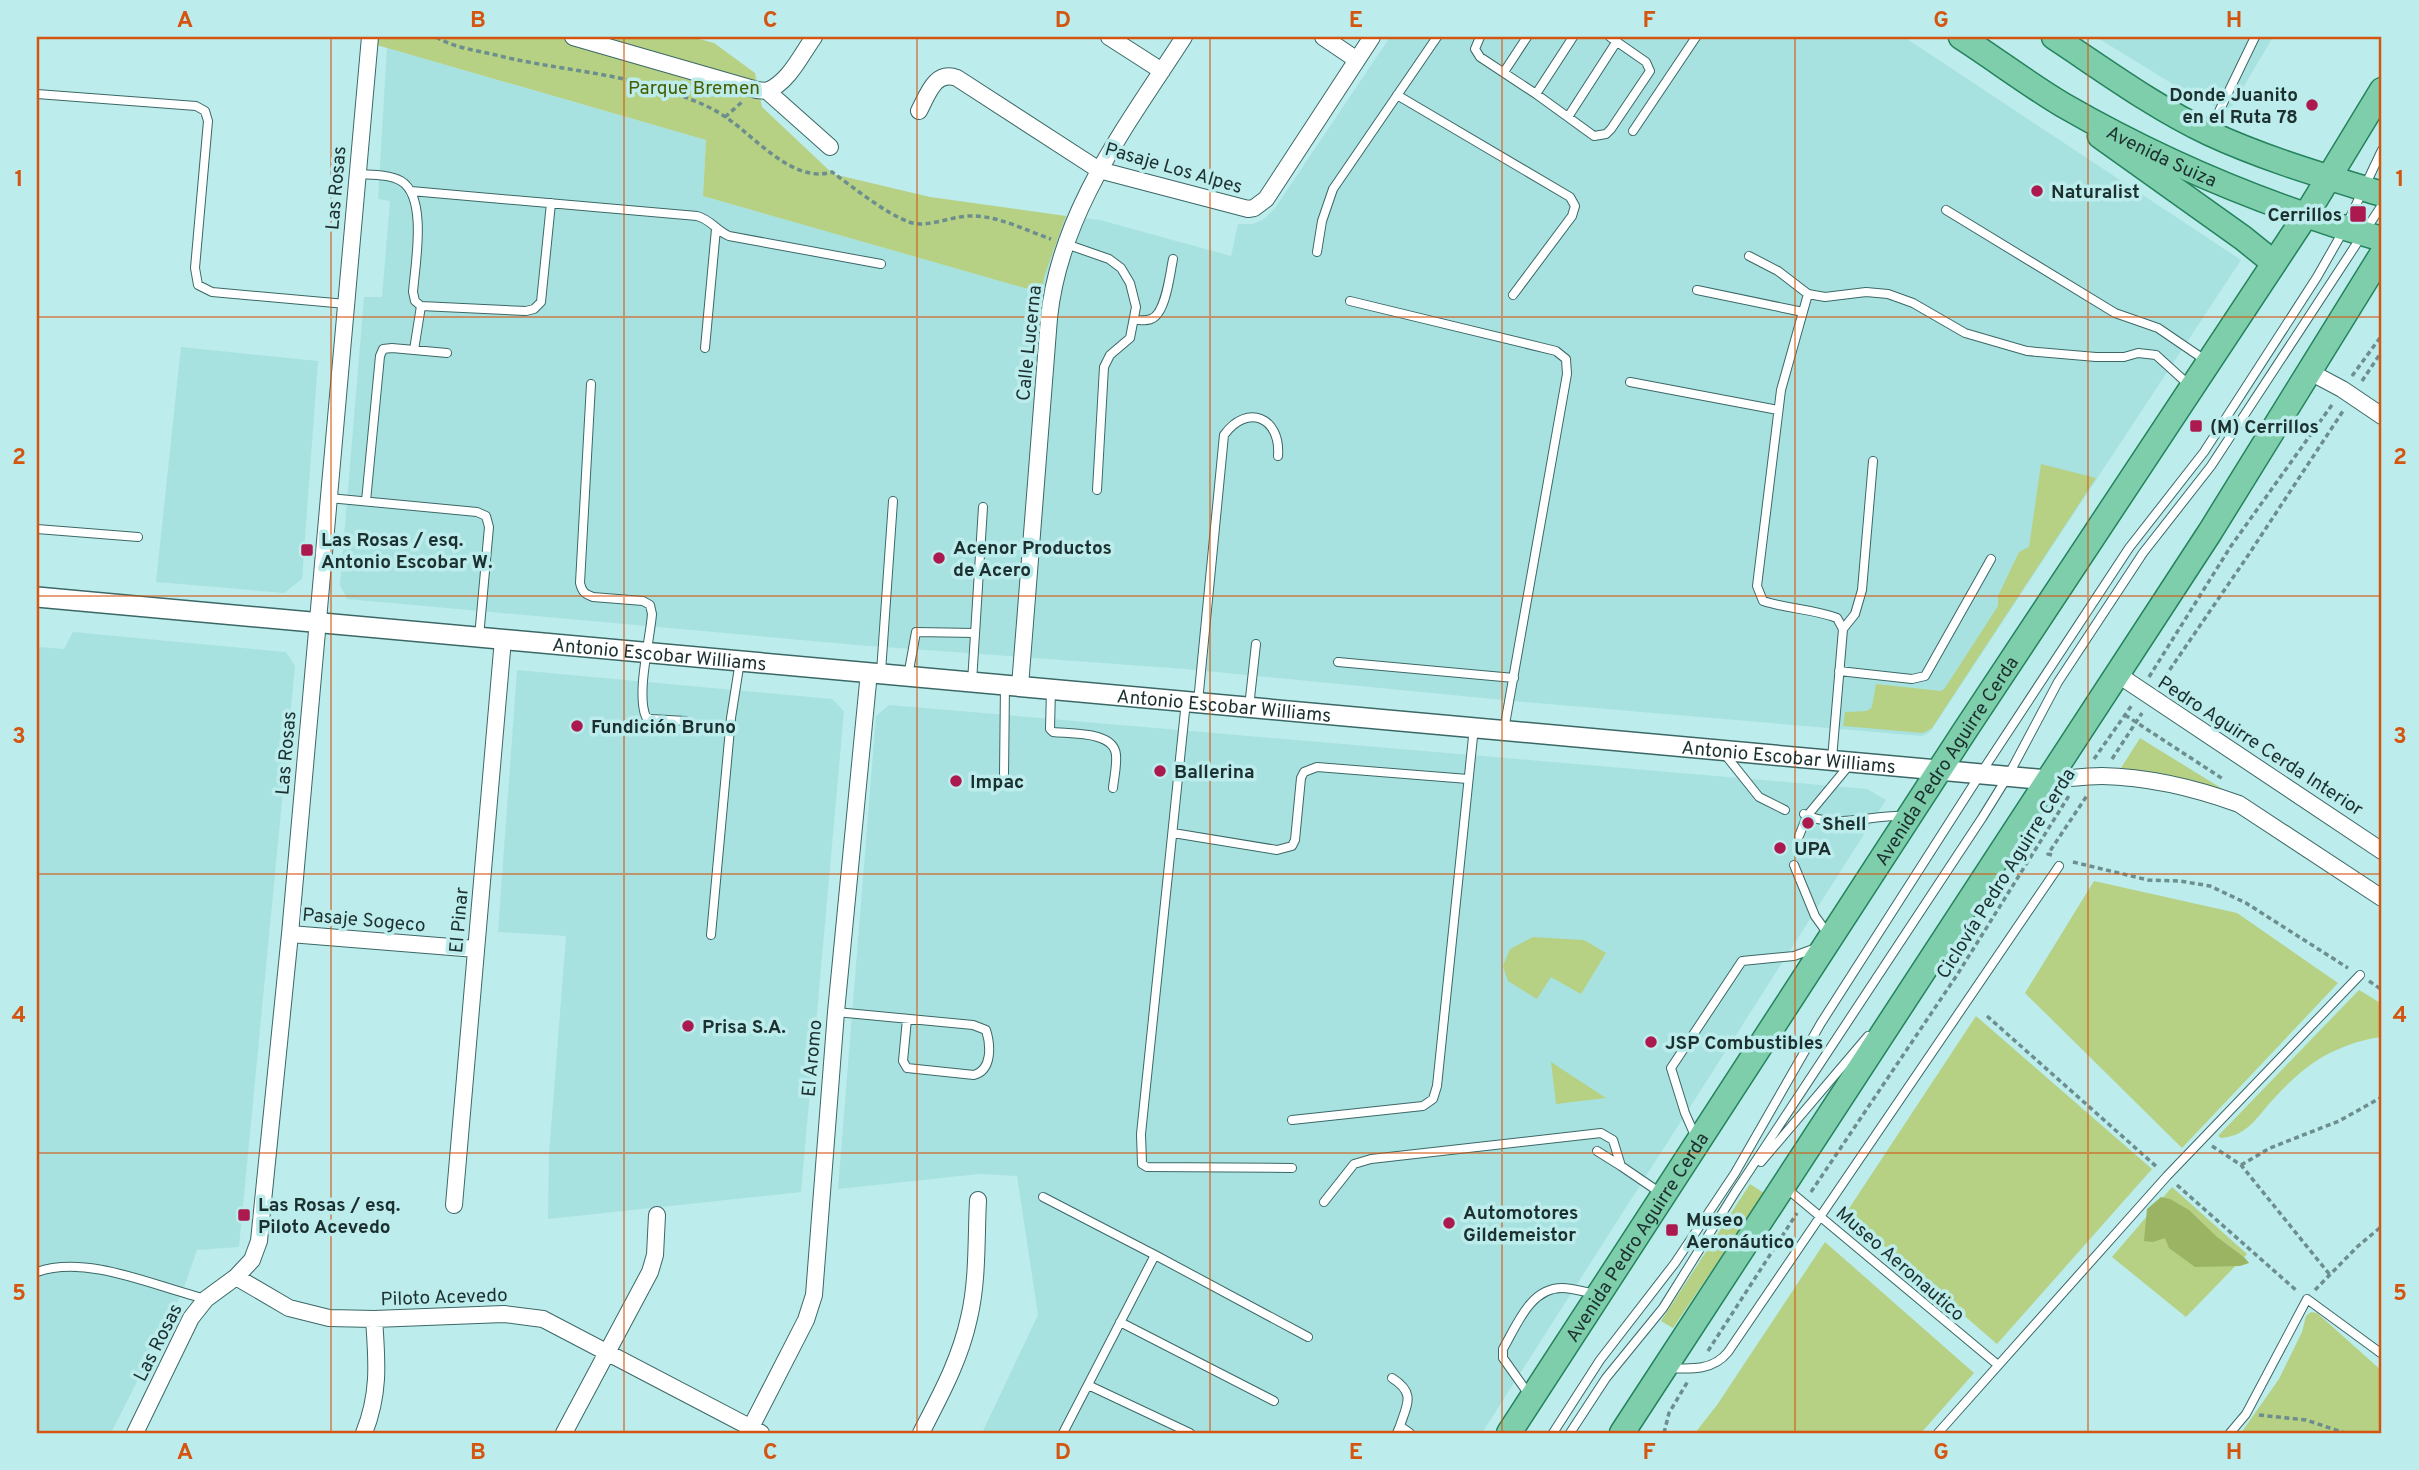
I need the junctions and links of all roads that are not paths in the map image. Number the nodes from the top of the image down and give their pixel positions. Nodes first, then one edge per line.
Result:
1 (370, 37) edge
2 (573, 37) edge
3 (814, 37) edge
4 (1109, 37) edge
5 (1184, 37) edge
6 (1323, 37) edge
7 (1372, 37) edge
8 (1437, 37) edge
9 (1480, 37) edge
10 (1527, 37) edge
11 (1573, 37) edge
12 (1696, 37) edge
13 (1961, 37) edge
14 (2054, 37) edge
15 (2255, 37) edge
16 (1614, 39) edge
17 (611, 42) edge
18 (1357, 60) junction
19 (1162, 71) junction
20 (1504, 72) junction
21 (2382, 90) edge
22 (767, 91) junction
23 (37, 94) edge
24 (1536, 94) junction
25 (1397, 95) junction
26 (2062, 104) junction
27 (919, 111) dead end
28 (1568, 117) junction
29 (1633, 131) dead end
30 (2209, 133) junction
31 (830, 147) dead end
32 (2382, 150) edge
33 (1099, 170) junction
34 (358, 174) junction
35 (2329, 177) junction
36 (411, 191) junction
37 (2373, 191) edge
38 (551, 203) junction
39 (2382, 205) edge
40 (1946, 211) dead end
41 (2306, 215) junction
42 (716, 229) junction
43 (2363, 233) edge
44 (1066, 244) junction
45 (1317, 252) dead end
46 (1749, 256) dead end
47 (1172, 259) dead end
48 (2380, 262) edge
49 (2274, 263) junction
50 (881, 264) dead end
51 (1697, 290) dead end
52 (1808, 294) junction
53 (1513, 295) dead end
54 (1350, 302) dead end
55 (346, 304) junction
56 (421, 306) junction
57 (1803, 312) junction
58 (1134, 320) junction
59 (705, 348) dead end
60 (414, 350) junction
61 (447, 353) dead end
62 (2208, 361) junction
63 (2310, 372) junction
64 (1630, 382) dead end
65 (591, 384) dead end
66 (2191, 387) junction
67 (1778, 410) junction
68 (2382, 416) edge
69 (1278, 456) dead end
70 (1873, 461) dead end
71 (1097, 490) dead end
72 (329, 498) junction
73 (366, 501) junction
74 (893, 501) dead end
75 (983, 507) dead end
76 (37, 529) edge
77 (138, 537) dead end
78 (1990, 559) dead end
79 (37, 597) edge
80 (317, 622) junction
81 (1843, 629) junction
82 (975, 634) junction
83 (478, 637) junction
84 (503, 639) junction
85 (1256, 644) dead end
86 (646, 652) junction
87 (740, 661) junction
88 (1338, 662) dead end
89 (1839, 671) junction
90 (875, 673) junction
91 (2117, 674) junction
92 (908, 676) junction
93 (1514, 678) junction
94 (972, 682) junction
95 (1012, 685) junction
96 (1051, 689) junction
97 (1192, 701) junction
98 (1250, 707) junction
99 (687, 721) dead end
100 (1474, 727) junction
101 (1504, 730) junction
102 (1722, 750) junction
103 (1832, 759) junction
104 (1853, 761) junction
105 (1939, 769) junction
106 (1980, 773) junction
107 (1004, 775) dead end
108 (2007, 776) junction
109 (1468, 779) junction
110 (2048, 780) junction
111 (1113, 788) dead end
112 (1785, 810) dead end
113 (1805, 815) junction
114 (1909, 816) junction
115 (1173, 833) junction
116 (1799, 836) dead end
117 (2382, 851) edge
118 (2059, 861) road end
119 (1794, 865) dead end
120 (2382, 898) edge
121 (289, 934) junction
122 (711, 935) dead end
123 (1828, 941) junction
124 (476, 949) junction
125 (1924, 969) junction
126 (2360, 975) road end
127 (836, 1012) junction
128 (907, 1019) junction
129 (1880, 1022) dead end
130 (1871, 1032) dead end
131 (1292, 1120) dead end
132 (1697, 1142) junction
133 (1597, 1152) dead end
134 (1621, 1166) junction
135 (1292, 1168) dead end
136 (1783, 1186) junction
137 (1736, 1191) junction
138 (1663, 1194) junction
139 (1043, 1198) dead end
140 (978, 1200) dead end
141 (1324, 1202) dead end
142 (454, 1205) dead end
143 (657, 1215) dead end
144 (1821, 1216) junction
145 (1155, 1255) junction
146 (37, 1272) edge
147 (236, 1277) junction
148 (1598, 1294) junction
149 (206, 1299) junction
150 (374, 1319) junction
151 (1120, 1322) junction
152 (1308, 1337) dead end
153 (608, 1352) junction
154 (2382, 1354) edge
155 (1998, 1365) junction
156 (1665, 1368) junction
157 (1392, 1378) dead end
158 (1088, 1385) junction
159 (1531, 1398) junction
160 (1274, 1401) dead end
161 (1399, 1430) edge
162 (753, 1432) edge
163 (135, 1433) edge
164 (364, 1433) edge
165 (564, 1433) edge
166 (921, 1433) edge
167 (1063, 1433) edge
168 (1190, 1433) edge
169 (1410, 1433) edge
170 (1509, 1433) edge
171 (1553, 1433) edge
172 (1570, 1433) edge
173 (1622, 1433) edge
174 (1938, 1433) edge
175 (2230, 1433) edge

1 - 34 street, Las Rosas
2 - 17 street
3 - 22 street
4 - 19 street
5 - 19 street, Calle Lucerna
6 - 18 street
7 - 18 street, Pasaje Los Alpes
8 - 25 lane
9 - 20 lane
10 - 20 lane
11 - 24 lane
12 - 29 lane
13 - 26 main road, Avenida Suiza
14 - 30 main road, Avenida Suiza
15 - 30 lane
16 - 28 lane
16 - 28 lane
17 - 22 street
18 - 33 street, Pasaje Los Alpes
19 - 33 street, Calle Lucerna
20 - 24 lane
21 - 35 main road, Avenida Pedro Aguirre Cerda
22 - 31 street
23 - 55 lane
24 - 28 lane
25 - 45 lane
25 - 53 lane
26 - 41 main road, Avenida Suiza
26 - 49 main road
27 - 33 street, Pasaje Los Alpes
30 - 35 main road, Avenida Suiza
32 - 37 lane
33 - 44 street, Calle Lucerna
34 - 36 lane
34 - 55 street, Las Rosas
35 - 37 main road, Avenida Suiza
35 - 41 main road, Avenida Pedro Aguirre Cerda
36 - 38 lane
36 - 56 lane
37 - 43 lane
38 - 42 lane
38 - 56 lane
39 - 43 lane
40 - 62 lane
41 - 43 main road, Avenida Suiza
41 - 49 main road, Avenida Pedro Aguirre Cerda
42 - 50 lane
42 - 59 lane
43 - 106 lane
43 - 108 lane
44 - 58 lane
44 - 95 street, Calle Lucerna
46 - 52 lane
47 - 58 lane
48 - 63 main road
49 - 62 main road, Avenida Pedro Aguirre Cerda
51 - 57 lane
52 - 57 lane
52 - 66 lane
54 - 93 lane
55 - 72 street, Las Rosas
56 - 60 lane
57 - 67 lane
58 - 71 lane
60 - 61 lane
60 - 73 lane
62 - 66 main road, Avenida Pedro Aguirre Cerda
63 - 68 street
63 - 91 main road
64 - 67 lane
65 - 86 lane
66 - 105 main road, Avenida Pedro Aguirre Cerda
67 - 81 lane
69 - 97 lane
70 - 81 lane
72 - 73 lane
72 - 80 street, Las Rosas
73 - 83 lane
74 - 90 lane
75 - 82 lane
76 - 77 lane
78 - 89 lane
79 - 80 street, Antonio Escobar Williams
80 - 83 street, Antonio Escobar Williams
80 - 121 street, Las Rosas
81 - 89 lane
82 - 92 lane
82 - 94 lane
83 - 84 street, Antonio Escobar Williams
84 - 86 street, Antonio Escobar Williams
84 - 124 street, El Pinar
85 - 98 lane
86 - 87 street, Antonio Escobar Williams
86 - 99 lane
87 - 90 street, Antonio Escobar Williams
87 - 122 lane
88 - 93 lane
89 - 103 lane
90 - 92 street, Antonio Escobar Williams
90 - 127 street, El Aromo
91 - 110 main road
91 - 117 street, Pedro Aguirre Cerda Interior
92 - 94 street, Antonio Escobar Williams
93 - 101 lane
94 - 95 street, Antonio Escobar Williams
95 - 96 street, Antonio Escobar Williams
95 - 107 lane
96 - 97 street, Antonio Escobar Williams
96 - 111 lane
97 - 98 street, Antonio Escobar Williams
97 - 115 lane
98 - 100 street, Antonio Escobar Williams
100 - 101 street, Antonio Escobar Williams
100 - 109 lane
101 - 102 street, Antonio Escobar Williams
102 - 103 street, Antonio Escobar Williams
102 - 112 lane
103 - 104 street, Antonio Escobar Williams
104 - 105 street, Antonio Escobar Williams
104 - 113 lane
105 - 106 street, Antonio Escobar Williams
105 - 114 main road, Avenida Pedro Aguirre Cerda
106 - 108 street, Antonio Escobar Williams
106 - 171 lane
108 - 110 street, Antonio Escobar Williams
108 - 137 lane
109 - 115 lane
109 - 131 lane
110 - 120 street, Antonio Escobar Williams
110 - 125 main road
113 - 114 lane
113 - 116 lane
114 - 123 main road, Avenida Pedro Aguirre Cerda
115 - 135 lane
118 - 144 lane
119 - 123 lane
121 - 124 street, Pasaje Sogeco
121 - 147 street, Las Rosas
123 - 132 main road, Avenida Pedro Aguirre Cerda
123 - 132 lane
124 - 142 street, El Pinar
125 - 129 lane
125 - 136 main road
126 - 155 lane
127 - 128 lane
127 - 162 street, El Aromo
128 - 128 lane
130 - 137 lane
132 - 138 main road, Avenida Pedro Aguirre Cerda
133 - 134 lane
134 - 138 lane
134 - 141 lane
136 - 144 lane, Museo Aeronautico
136 - 156 main road
137 - 172 lane
138 - 148 main road, Avenida Pedro Aguirre Cerda
139 - 145 lane
140 - 166 street
143 - 153 street
144 - 155 lane, Museo Aeronautico
144 - 156 lane
145 - 151 lane
145 - 152 lane
146 - 149 lane
147 - 149 street, Las Rosas
147 - 150 street, Piloto Acevedo
148 - 159 main road, Avenida Pedro Aguirre Cerda
148 - 159 lane
149 - 163 street, Las Rosas
150 - 153 street, Piloto Acevedo
150 - 164 street
151 - 158 lane
151 - 160 lane
153 - 162 street, Piloto Acevedo
153 - 165 street
154 - 175 lane
155 - 174 lane
156 - 173 main road
157 - 161 lane
158 - 167 lane
158 - 168 lane
159 - 170 main road, Avenida Pedro Aguirre Cerda
161 - 169 lane

